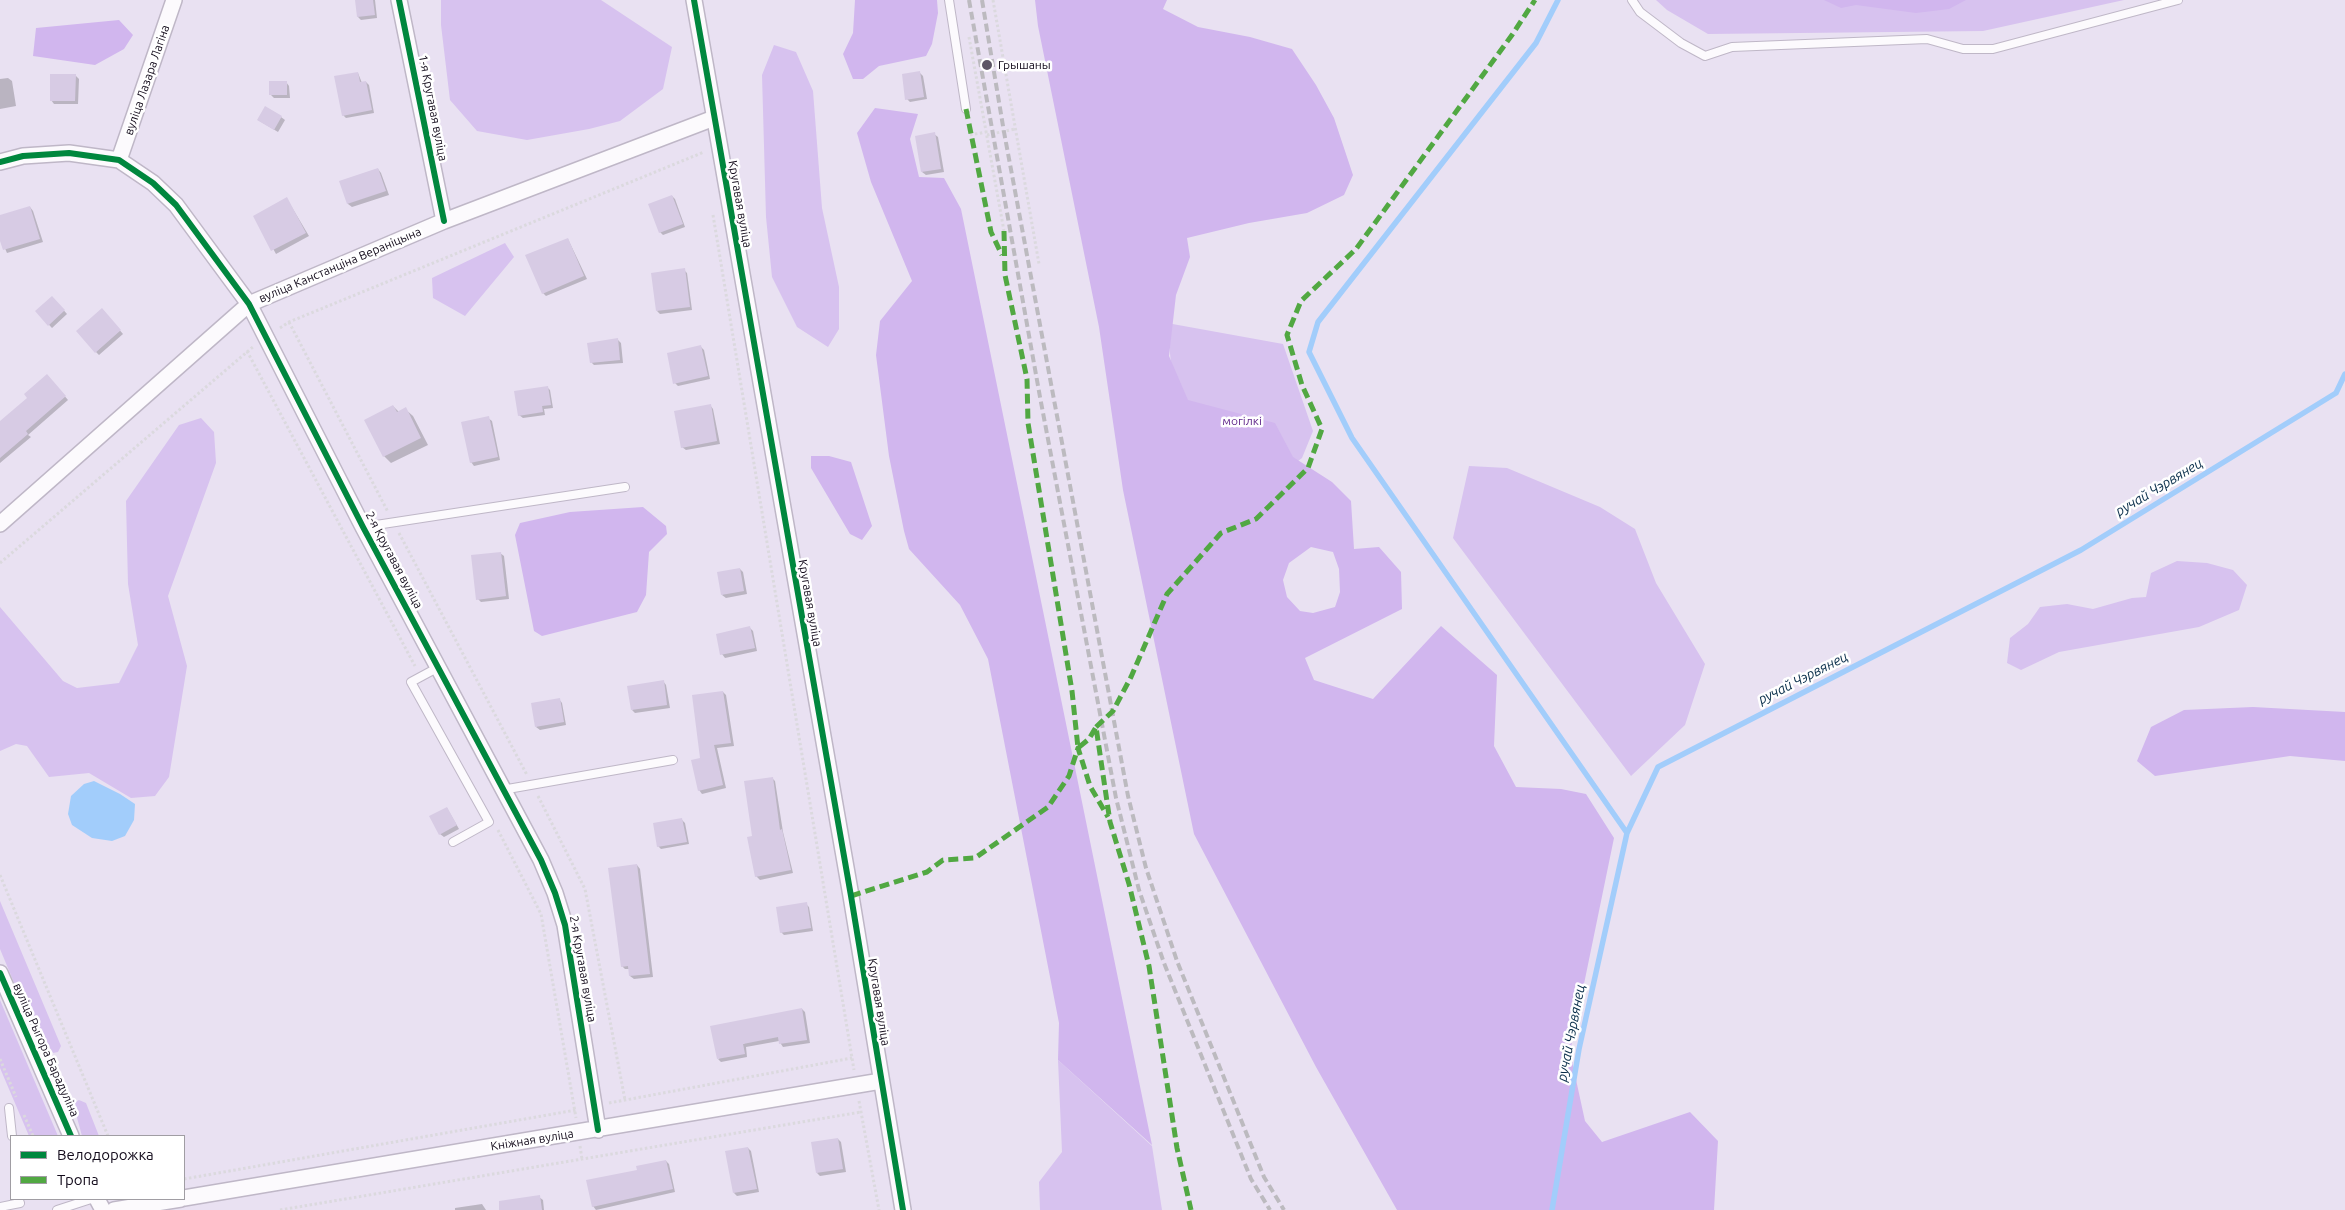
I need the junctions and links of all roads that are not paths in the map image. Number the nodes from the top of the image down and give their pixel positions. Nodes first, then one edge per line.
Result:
1 (174, 0) edge
2 (399, 0) edge
3 (694, 0) edge
4 (949, 0) edge
5 (1632, 0) edge
6 (2178, 0) edge
7 (966, 109) dead end
8 (714, 118) junction
9 (119, 160) junction
10 (0, 162) edge
11 (444, 221) junction
12 (249, 304) junction
13 (626, 487) dead end
14 (0, 524) edge
15 (364, 527) junction
16 (437, 668) junction
17 (673, 760) dead end
18 (502, 790) junction
19 (453, 842) dead end
20 (0, 973) edge
21 (881, 1081) junction
22 (9, 1108) dead end
23 (598, 1130) junction
24 (12, 1135) edge
25 (71, 1135) edge
26 (185, 1199) edge
27 (88, 1200) edge
28 (177, 1200) edge
29 (20, 1204) edge
30 (0, 1207) edge
31 (58, 1210) edge
32 (114, 1210) edge
33 (903, 1210) edge

1 - 9 street, вуліца Лазара Лагіна
2 - 11 street, 1-я Кругавая вуліца
3 - 8 street, Кругавая вуліца
4 - 7 lane
5 - 6 lane
8 - 11 street, вуліца Канстанціна Вераніцына
8 - 21 street, Кругавая вуліца
9 - 10 street, 2-я Кругавая вуліца
9 - 12 street, 2-я Кругавая вуліца
11 - 12 street, вуліца Канстанціна Вераніцына
12 - 14 street, вуліца Канстанціна Вераніцына
12 - 15 street, 2-я Кругавая вуліца
13 - 15 lane
15 - 16 street, 2-я Кругавая вуліца
16 - 18 street, 2-я Кругавая вуліца
16 - 19 lane
17 - 18 lane
18 - 23 street, 2-я Кругавая вуліца
20 - 25 street, вуліца Рыгора Барадуліна
21 - 23 street, Кніжная вуліца
21 - 33 street, Кругавая вуліца
22 - 24 lane
23 - 26 street, Кніжная вуліца
27 - 31 lane
28 - 32 street, Кніжная вуліца
29 - 30 lane

